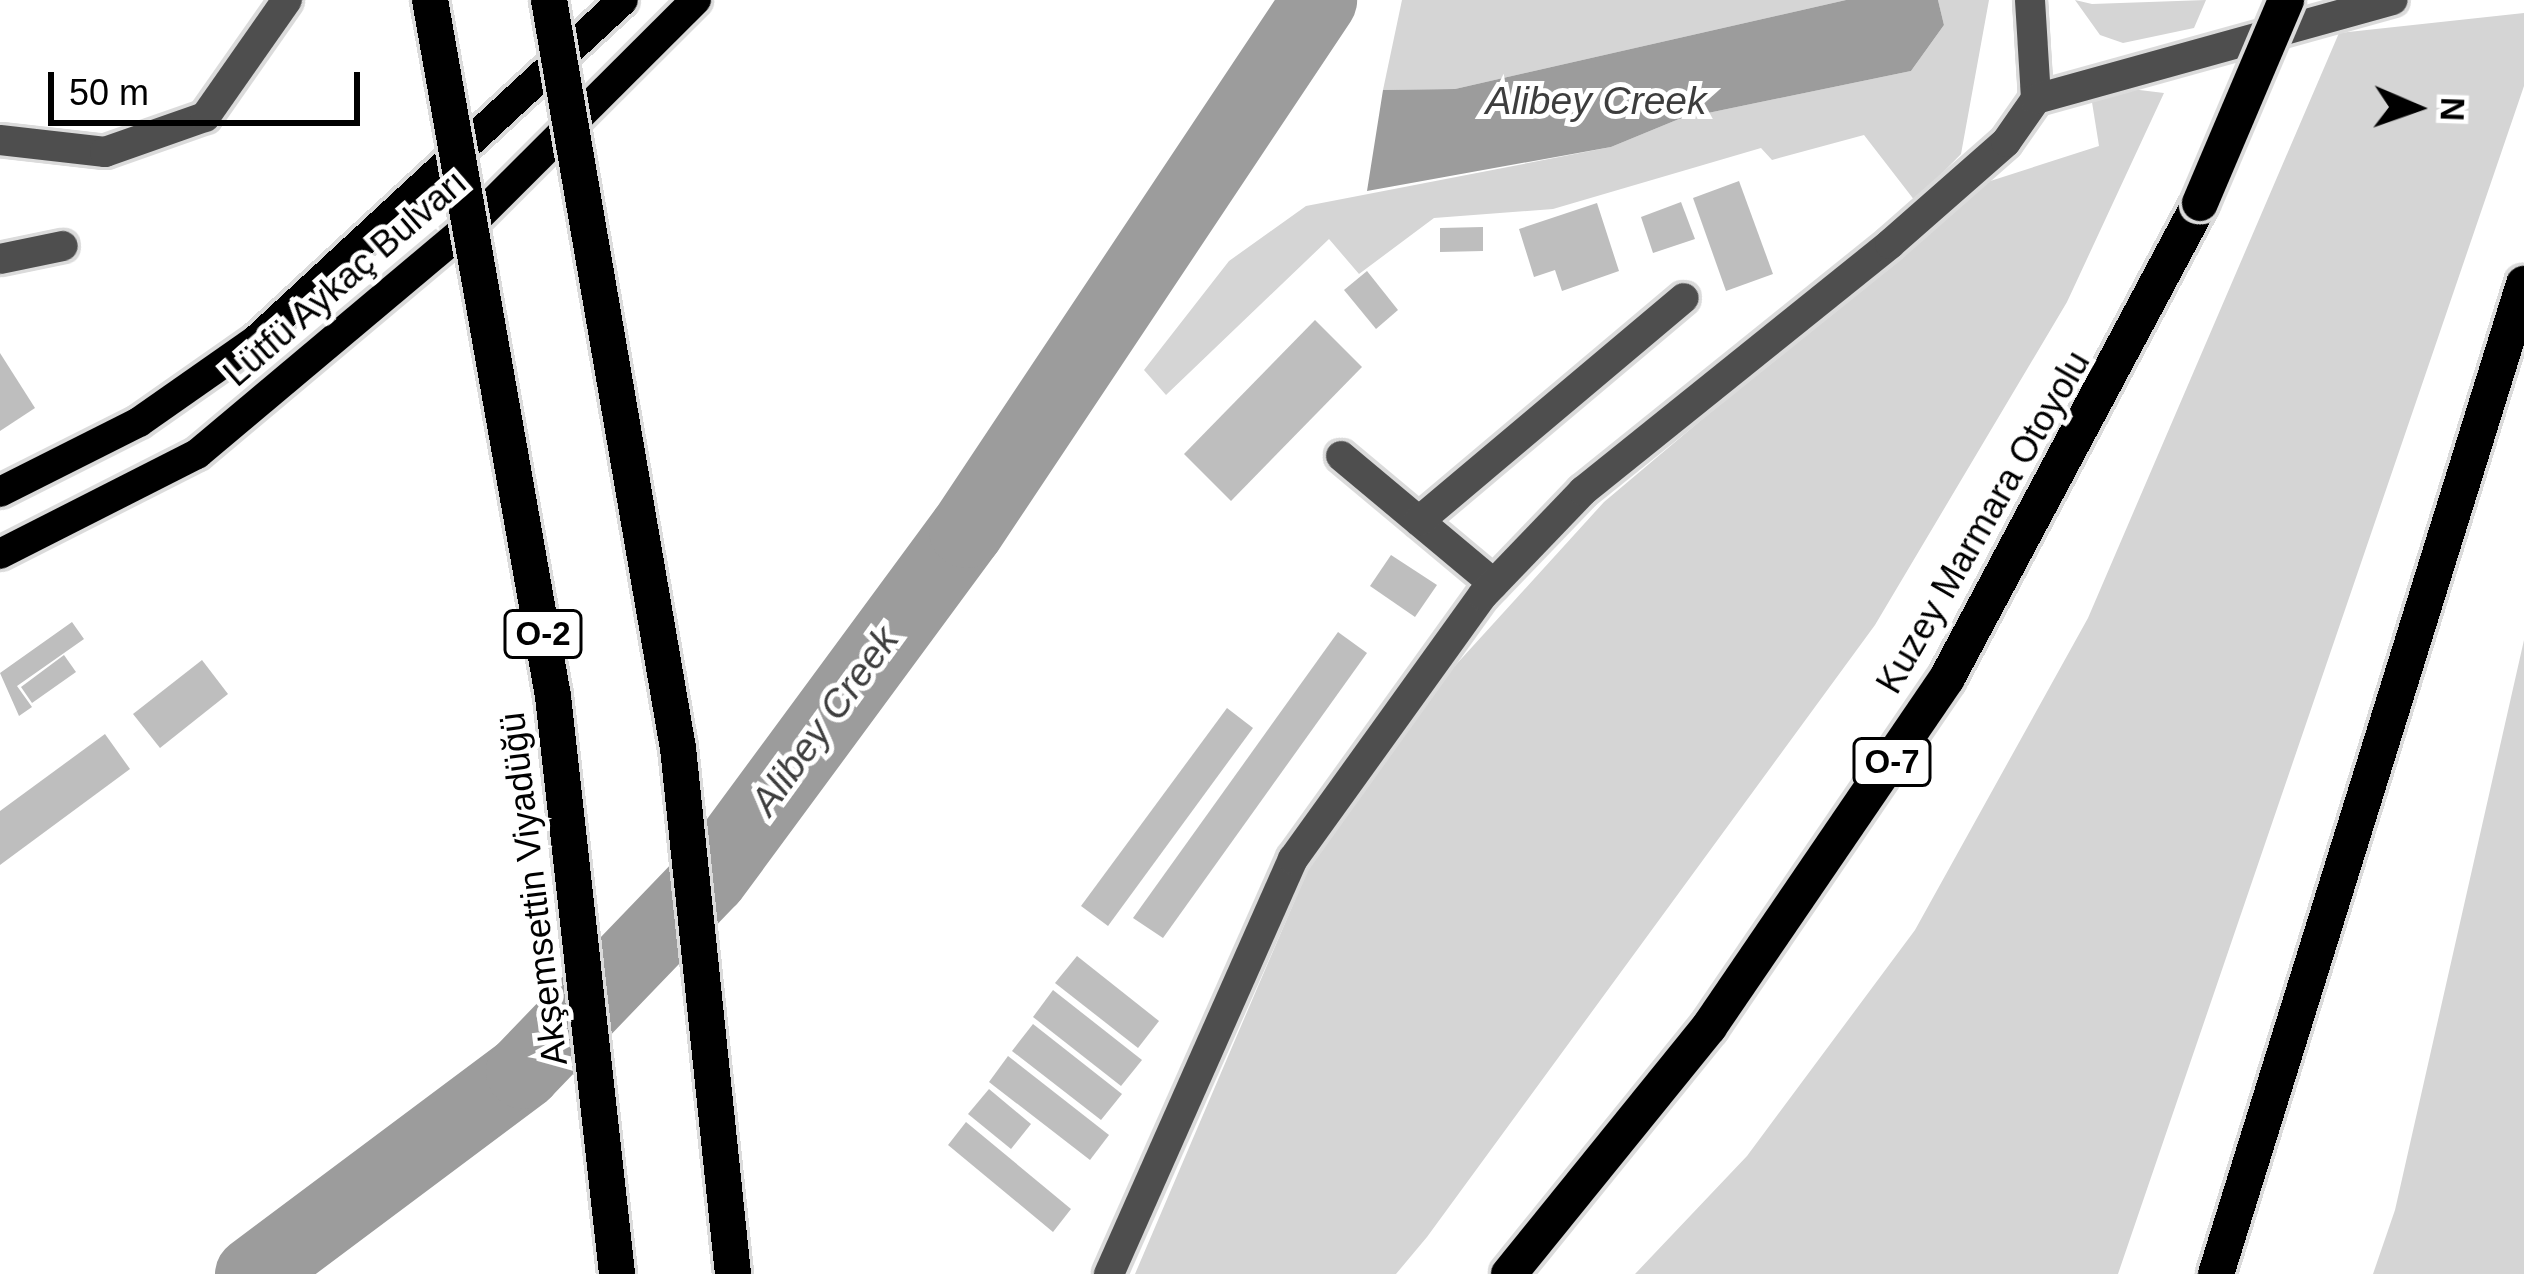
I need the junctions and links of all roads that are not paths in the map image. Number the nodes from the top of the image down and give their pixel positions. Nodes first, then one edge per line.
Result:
1 (287, 0) edge
2 (430, 0) edge
3 (549, 0) edge
4 (623, 0) edge
5 (696, 0) edge
6 (2030, 0) edge
7 (2286, 0) edge
8 (2393, 0) edge
9 (2036, 99) junction
10 (0, 140) edge
11 (62, 246) dead end
12 (0, 259) edge
13 (2524, 284) edge
14 (1684, 298) dead end
15 (1341, 456) dead end
16 (0, 492) edge
17 (1419, 521) junction
18 (0, 554) edge
19 (1494, 584) junction
20 (616, 1274) edge
21 (733, 1274) edge
22 (1108, 1274) edge
23 (1509, 1274) edge
24 (2216, 1274) edge

1 - 10 street
2 - 20 highway, Akşemsettin Viyadüğü / O-2, bridge
3 - 21 highway, bridge
4 - 16 main road, Lütfü Aykaç Bulvarı
5 - 18 main road, Lütfü Aykaç Bulvarı
6 - 9 street
7 - 23 highway, Kuzey Marmara Otoyolu / O-7, bridge
8 - 9 street
9 - 19 street
11 - 12 street
13 - 24 highway
14 - 17 street
15 - 17 street
17 - 19 street
19 - 22 street

